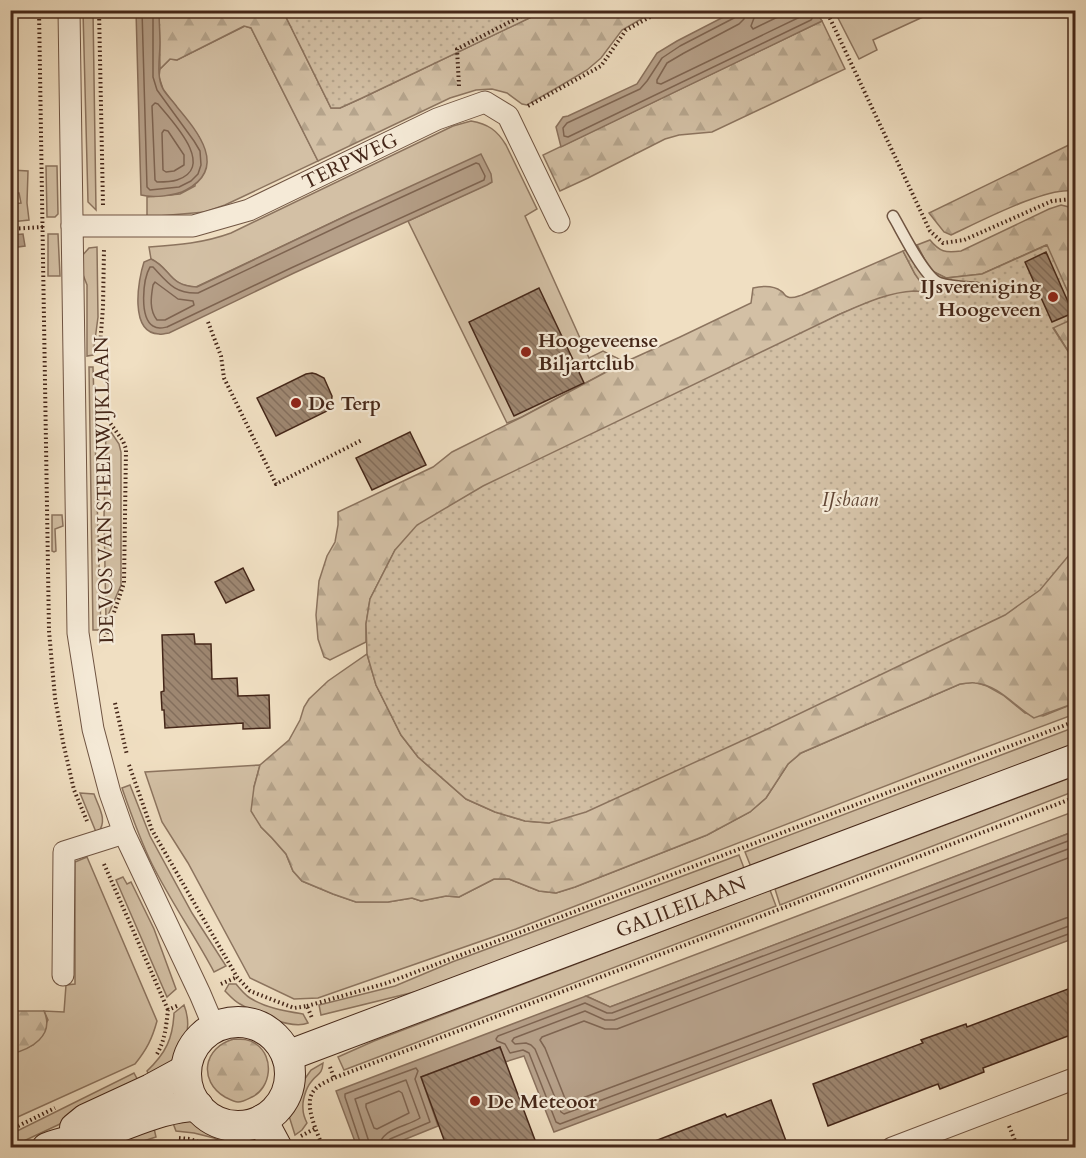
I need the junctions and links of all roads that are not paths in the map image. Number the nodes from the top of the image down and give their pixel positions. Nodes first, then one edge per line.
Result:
1 (69, 10) edge
2 (893, 216) dead end
3 (558, 222) dead end
4 (72, 226) junction
5 (977, 288) dead end
6 (1076, 759) edge
7 (124, 833) junction
8 (63, 975) dead end
9 (214, 1027) junction
10 (287, 1056) junction
11 (186, 1070) junction
12 (1076, 1078) edge
13 (198, 1106) junction
14 (262, 1120) junction
15 (52, 1146) edge
16 (277, 1148) edge
17 (892, 1148) edge

1 - 4 street, DE VOS VAN STEENWIJKLAAN
2 - 5 lane
3 - 4 street, TERPWEG
4 - 7 street, DE VOS VAN STEENWIJKLAAN
6 - 10 main road, GALILEILAAN
7 - 8 street
7 - 9 street, DE VOS VAN STEENWIJKLAAN
9 - 10 main road
9 - 11 main road
10 - 14 main road
11 - 13 main road
11 - 15 main road
12 - 17 street
13 - 14 main road
13 - 15 main road
14 - 16 main road

